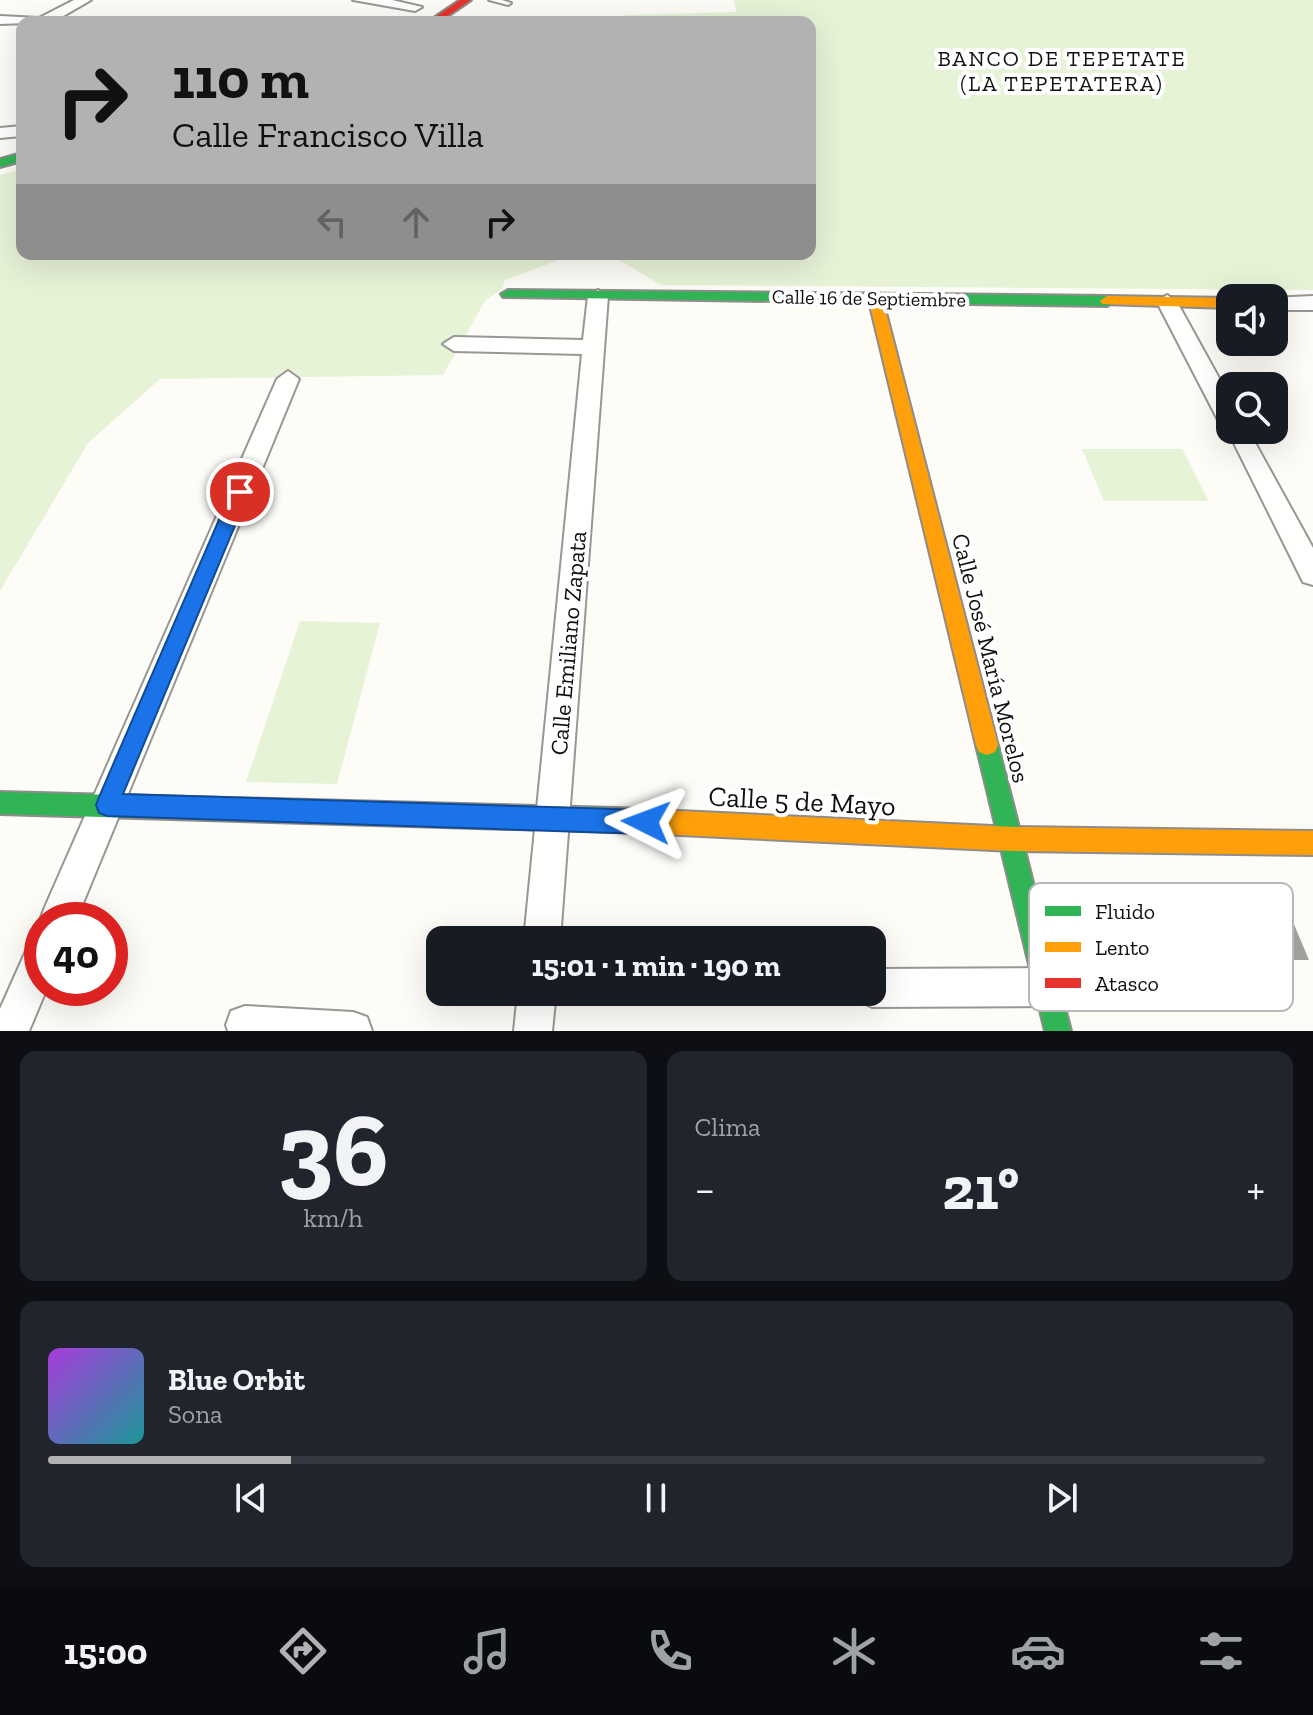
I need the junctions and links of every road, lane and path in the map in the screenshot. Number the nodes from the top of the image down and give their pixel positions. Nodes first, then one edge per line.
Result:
1 (84, 0) edge
2 (360, 0) edge
3 (466, 0) edge
4 (492, 0) edge
5 (31, 3) dead end
6 (508, 3) dead end
7 (415, 7) dead end
8 (52, 16) edge
9 (442, 16) edge
10 (0, 18) edge
11 (508, 294) dead end
12 (598, 296) junction
13 (875, 297) junction
14 (1167, 302) junction
15 (1216, 303) edge
16 (1288, 303) edge
17 (1313, 303) edge
18 (454, 344) dead end
19 (593, 347) junction
20 (288, 379) dead end
21 (1216, 394) edge
22 (1243, 444) edge
23 (1313, 574) edge
24 (0, 803) edge
25 (107, 805) junction
26 (554, 817) junction
27 (1013, 839) junction
28 (1313, 843) edge
29 (66, 902) edge
30 (1029, 907) edge
31 (543, 926) edge
32 (1029, 987) edge
33 (886, 988) edge
34 (24, 999) edge
35 (536, 1006) edge
36 (1053, 1011) edge
37 (245, 1025) dead end
38 (10, 1031) edge
39 (353, 1031) edge
40 (533, 1031) edge
41 (1058, 1031) edge

1 - 8 street
2 - 7 street
3 - 9 street
4 - 6 lane
5 - 10 street
11 - 12 street, Calle 16 de Septiembre
12 - 13 street, Calle 16 de Septiembre
12 - 19 street, Calle Emiliano Zapata
13 - 14 street, Calle 16 de Septiembre
13 - 27 street, Calle José María Morelos
14 - 15 street, Calle 16 de Septiembre
14 - 21 street
16 - 17 street
18 - 19 street
19 - 26 street, Calle Emiliano Zapata
20 - 25 street
22 - 23 street
24 - 25 street, Calle 5 de Mayo
25 - 26 street, Calle 5 de Mayo
25 - 29 street
26 - 27 street, Calle 5 de Mayo
26 - 31 street, Calle Emiliano Zapata
27 - 28 street, Calle 5 de Mayo
27 - 30 street, Calle José María Morelos
32 - 33 street
34 - 38 street
35 - 40 street
36 - 41 street, Calle José María Morelos
37 - 39 street

